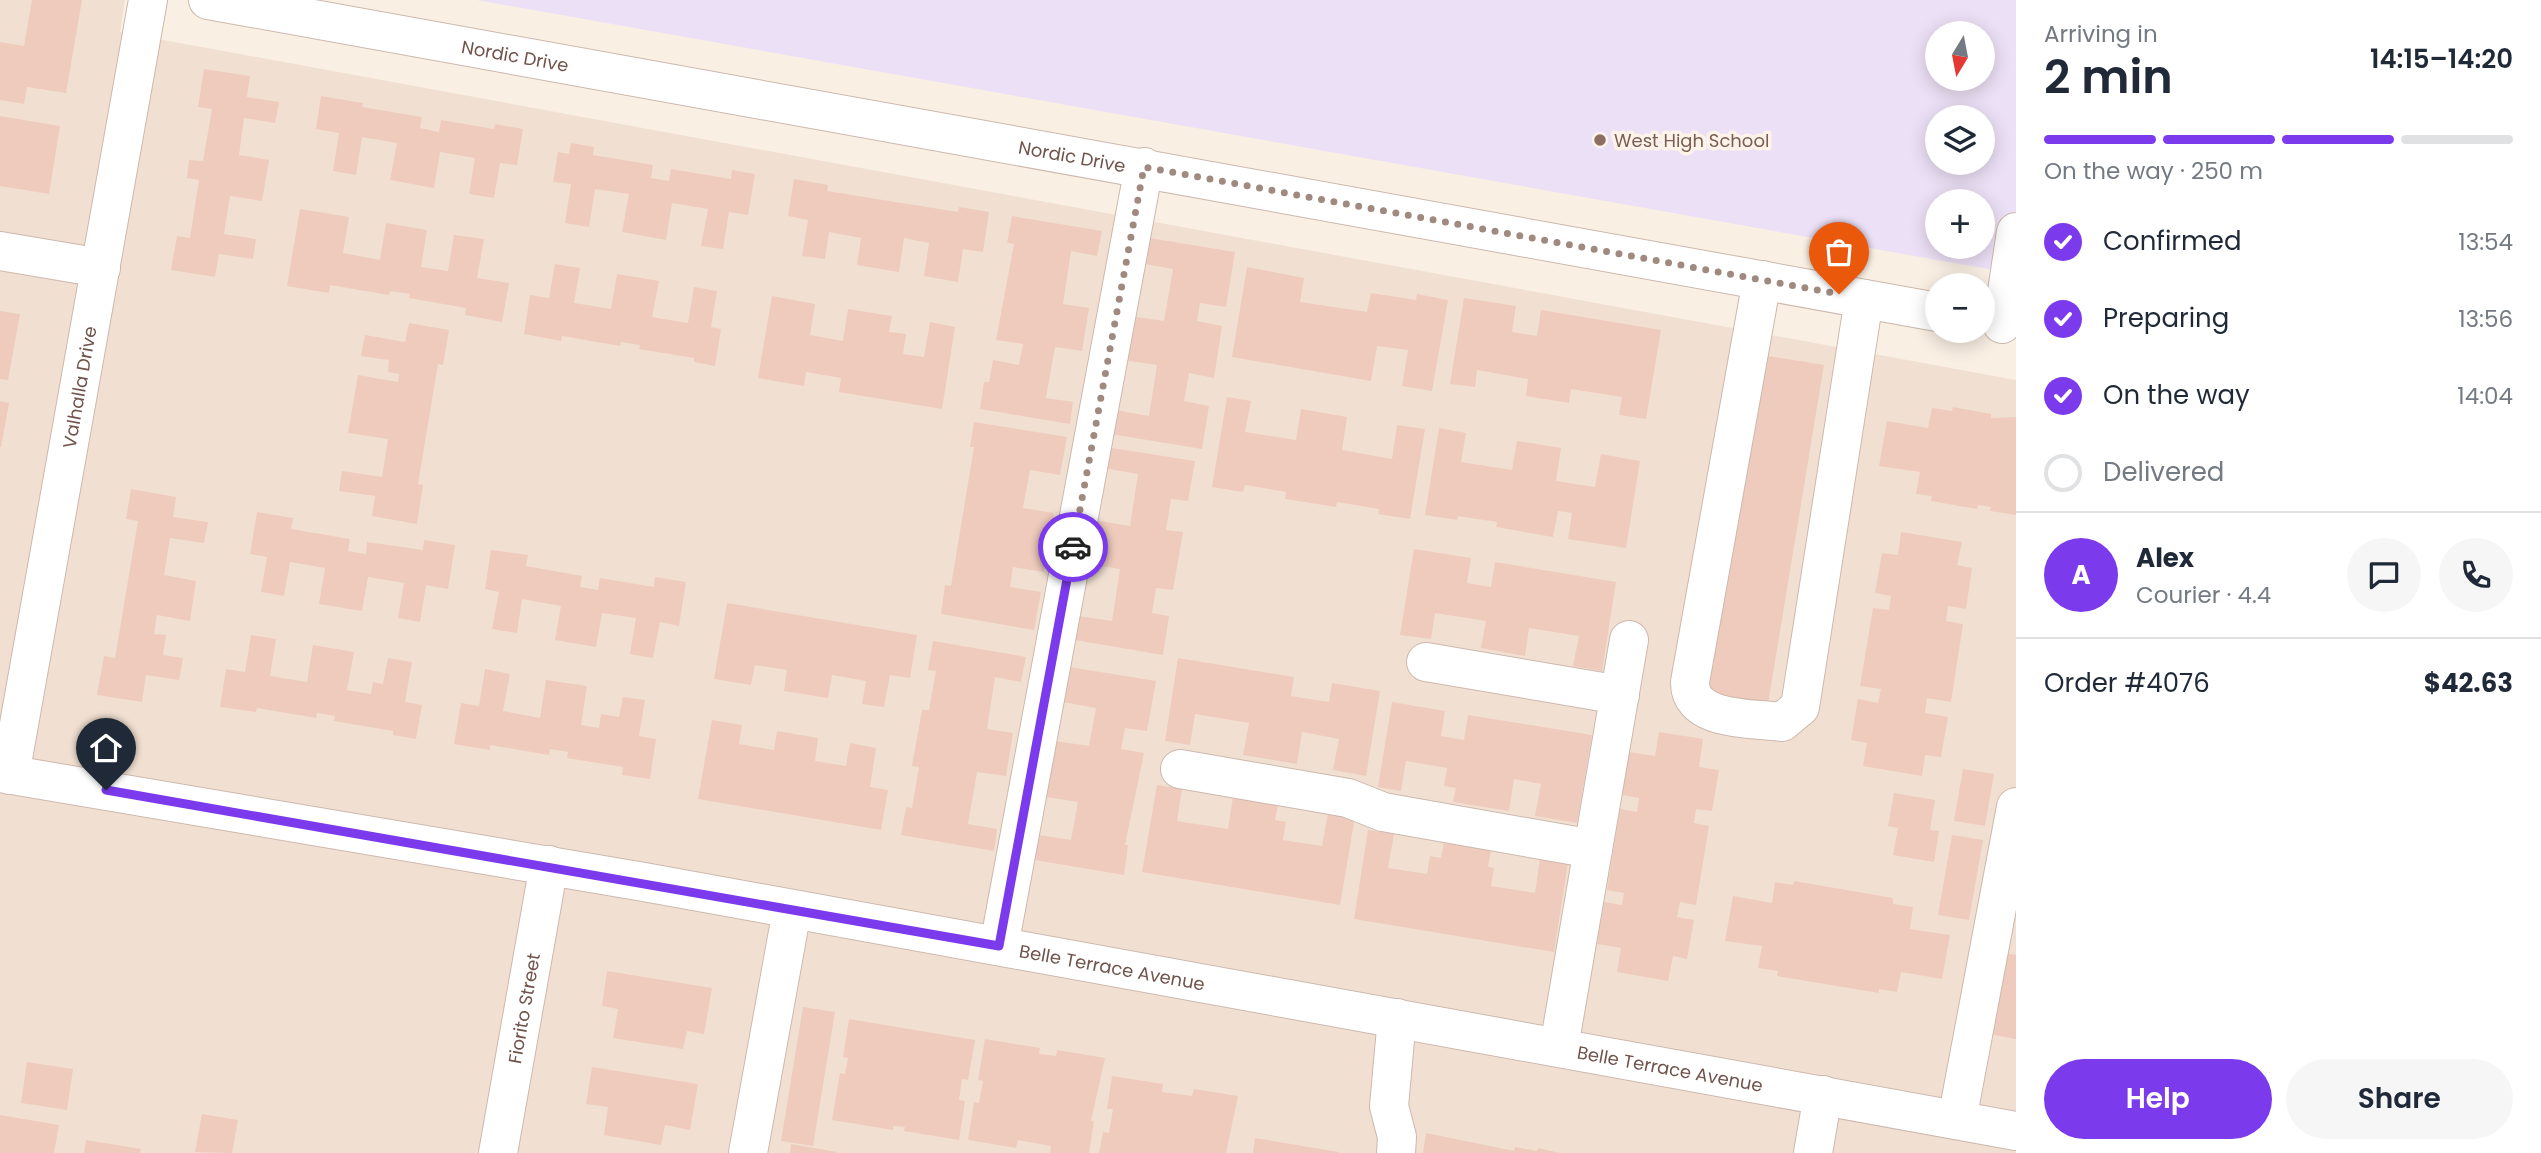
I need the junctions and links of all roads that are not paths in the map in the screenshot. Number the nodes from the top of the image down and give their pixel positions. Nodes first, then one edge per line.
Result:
1 (148, 0) edge
2 (208, 0) edge
3 (1144, 167) junction
4 (2016, 232) edge
5 (0, 251) edge
6 (101, 268) junction
7 (1762, 280) junction
8 (1864, 299) junction
9 (1925, 310) edge
10 (2000, 324) edge
11 (1629, 640) dead end
12 (1426, 663) dead end
13 (1620, 695) junction
14 (1180, 769) dead end
15 (5, 774) edge
16 (2016, 807) edge
17 (1593, 849) junction
18 (549, 865) junction
19 (792, 910) junction
20 (999, 946) junction
21 (1397, 1018) junction
22 (1559, 1047) junction
23 (1823, 1095) junction
24 (1957, 1120) junction
25 (2016, 1132) edge
26 (498, 1153) edge
27 (748, 1153) edge
28 (1396, 1153) edge
29 (1813, 1153) edge

1 - 6 street, Valhalla Drive
2 - 3 street, Nordic Drive
3 - 7 street, Nordic Drive
3 - 20 street
4 - 10 street
5 - 6 street
6 - 15 street, Valhalla Drive
7 - 8 street, Nordic Drive
7 - 8 street
8 - 9 street, Nordic Drive
11 - 13 street
12 - 13 street
13 - 17 street
14 - 17 street
15 - 18 street, Belle Terrace Avenue
16 - 24 street
17 - 22 street
18 - 19 street, Belle Terrace Avenue
18 - 26 street, Fiorito Street
19 - 20 street, Belle Terrace Avenue
19 - 27 street
20 - 21 street, Belle Terrace Avenue
21 - 22 street, Belle Terrace Avenue
21 - 28 street
22 - 23 street, Belle Terrace Avenue
23 - 24 street, Belle Terrace Avenue
23 - 29 street
24 - 25 street, Belle Terrace Avenue

